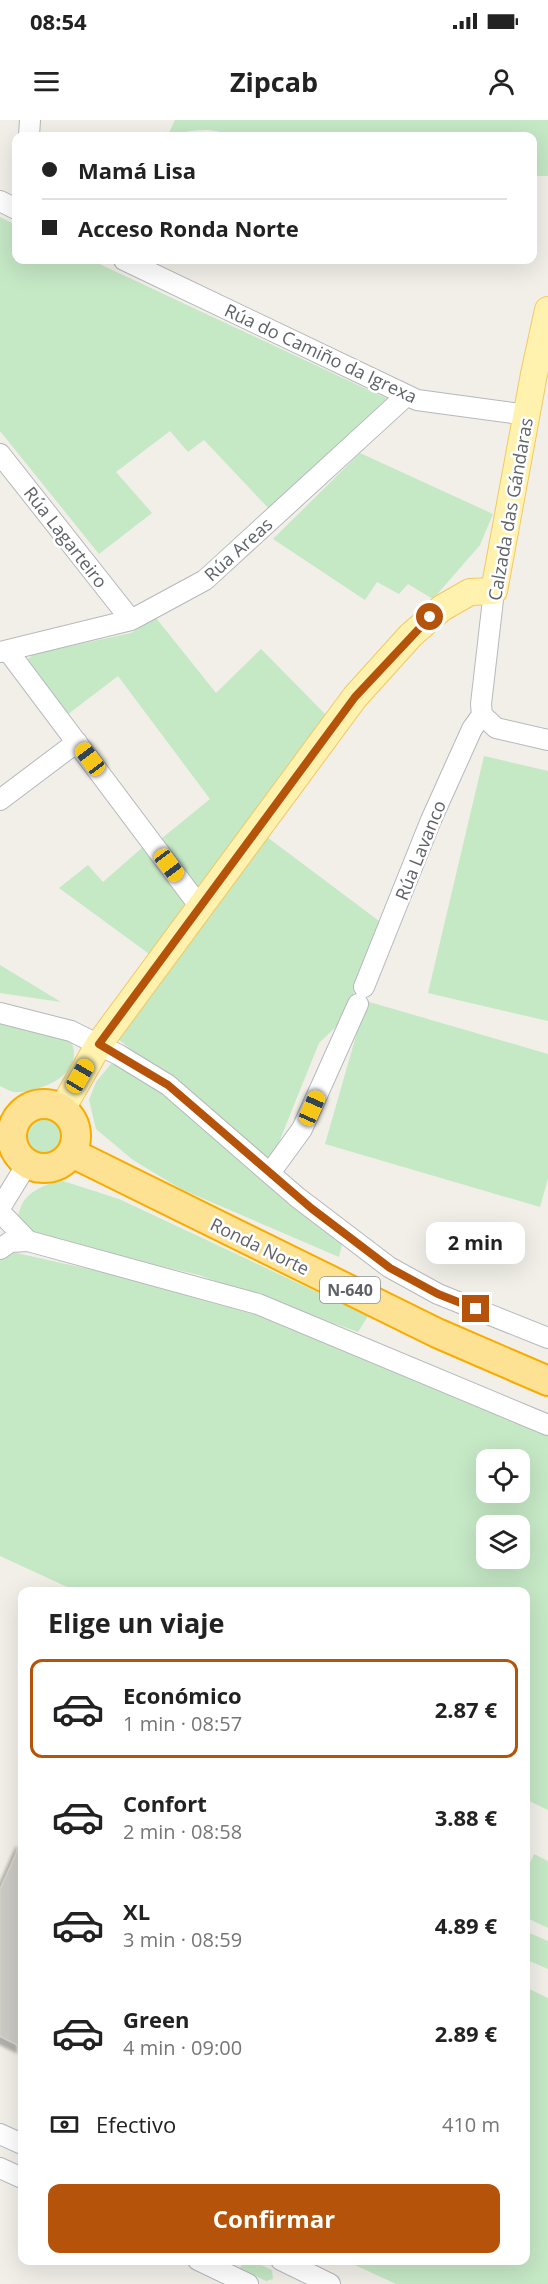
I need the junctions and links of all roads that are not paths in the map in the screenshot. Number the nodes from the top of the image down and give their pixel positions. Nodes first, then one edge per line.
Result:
1 (132, 264) edge
2 (548, 309) edge
3 (541, 376) edge
4 (406, 396) junction
5 (527, 415) junction
6 (0, 454) edge
7 (494, 591) junction
8 (131, 620) junction
9 (4, 652) edge
10 (481, 712) junction
11 (548, 740) edge
12 (77, 742) junction
13 (0, 800) edge
14 (200, 907) junction
15 (0, 1013) edge
16 (99, 1044) junction
17 (62, 1109) junction
18 (8, 1116) edge
19 (72, 1153) junction
20 (27, 1164) junction
21 (270, 1173) junction
22 (0, 1210) edge
23 (28, 1241) junction
24 (0, 1249) edge
25 (548, 1338) edge
26 (548, 1381) edge
27 (548, 1425) edge
28 (0, 2134) edge
29 (18, 2142) edge
30 (0, 2168) edge
31 (18, 2176) edge
32 (208, 2265) edge
33 (288, 2265) edge
34 (308, 2279) edge
35 (248, 2284) edge
36 (330, 2284) edge

1 - 4 street, Rúa do Camiño da Igrexa
2 - 3 main road, Calzada das Gándaras
3 - 5 main road, Calzada das Gándaras
4 - 5 street, Rúa do Camiño da Igrexa
4 - 8 street, Rúa Areas
5 - 7 main road, Calzada das Gándaras
6 - 8 street, Rúa Lagarteiro
7 - 10 street, Calzada das Gándaras
7 - 14 main road
8 - 9 street, Rúa Areas
9 - 12 street
10 - 11 street
10 - 21 street, Rúa Lavanco
12 - 13 street
12 - 14 street
14 - 16 main road
15 - 16 street
16 - 17 main road
16 - 21 street
17 - 18 highway
17 - 19 highway
18 - 20 highway
19 - 20 highway
19 - 26 highway, Ronda Norte / N-640
20 - 22 street
21 - 25 street
22 - 23 street
23 - 24 street
23 - 27 street
28 - 29 street
30 - 31 street
32 - 35 street
33 - 34 street
34 - 36 street

